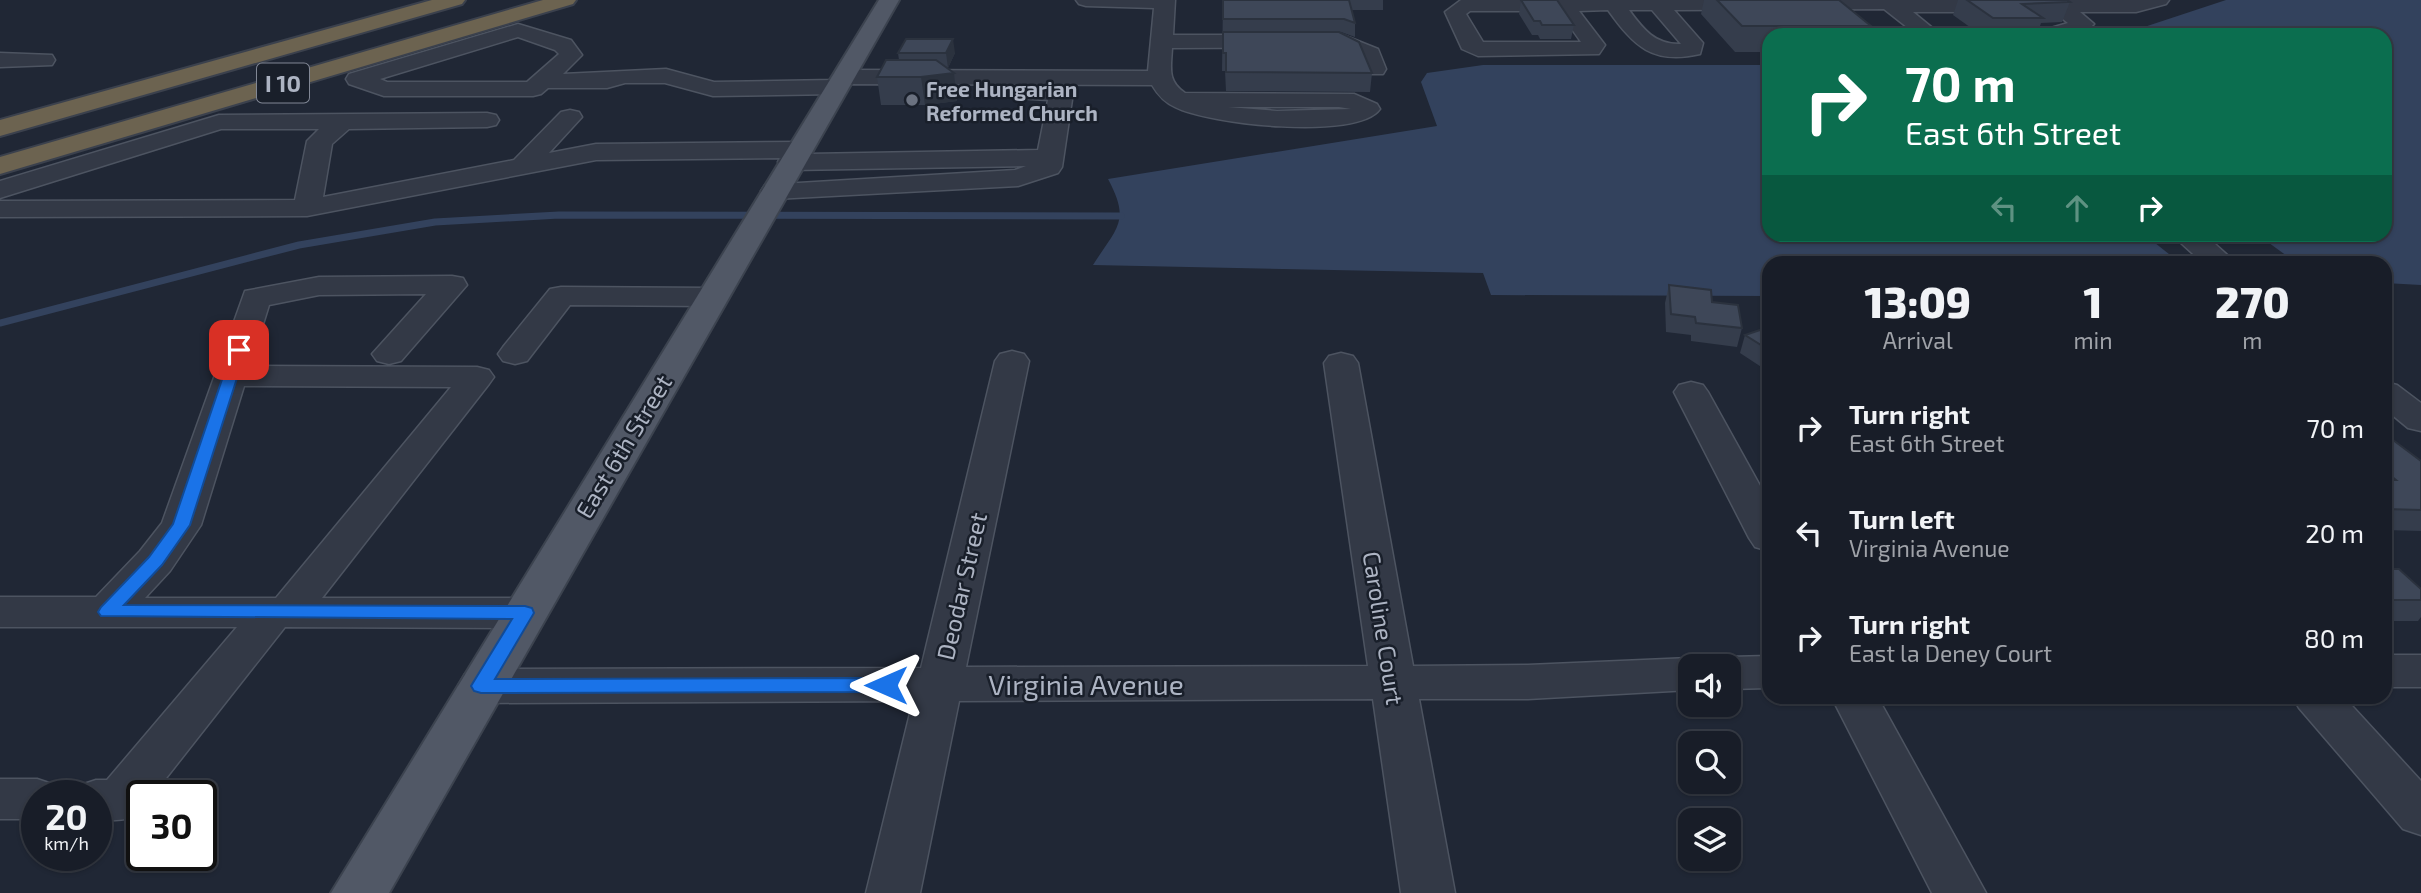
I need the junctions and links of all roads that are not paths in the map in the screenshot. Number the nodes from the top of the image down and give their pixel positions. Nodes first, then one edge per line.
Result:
1 (455, 0) edge
2 (470, 0) edge
3 (493, 0) edge
4 (526, 0) edge
5 (566, 0) edge
6 (889, 0) edge
7 (1086, 0) edge
8 (2159, 0) edge
9 (1165, 1) edge
10 (1889, 3) edge
11 (2053, 3) edge
12 (1614, 4) junction
13 (1658, 4) junction
14 (1565, 5) junction
15 (1933, 6) junction
16 (1338, 23) edge
17 (1921, 28) edge
18 (1961, 28) dead end
19 (2071, 28) edge
20 (1162, 33) junction
21 (303, 54) junction
22 (0, 60) edge
23 (44, 60) dead end
24 (1375, 69) dead end
25 (1158, 78) junction
26 (542, 80) junction
27 (840, 82) junction
28 (1063, 85) junction
29 (992, 93) dead end
30 (1181, 100) junction
31 (570, 117) dead end
32 (487, 120) dead end
33 (343, 122) junction
34 (0, 128) edge
35 (0, 141) edge
36 (0, 153) edge
37 (795, 156) junction
38 (1050, 158) junction
39 (0, 165) edge
40 (523, 166) junction
41 (0, 190) edge
42 (773, 194) junction
43 (307, 208) junction
44 (0, 209) edge
45 (2195, 242) edge
46 (2212, 256) edge
47 (711, 297) junction
48 (389, 354) dead end
49 (516, 354) dead end
50 (1012, 361) dead end
51 (1341, 363) dead end
52 (230, 376) junction
53 (1691, 392) dead end
54 (2392, 397) edge
55 (2421, 420) edge
56 (1762, 525) edge
57 (0, 612) edge
58 (107, 612) junction
59 (281, 612) junction
60 (525, 613) junction
61 (2392, 671) edge
62 (2421, 671) edge
63 (1762, 672) edge
64 (1741, 673) edge
65 (1678, 675) edge
66 (1393, 683) junction
67 (939, 685) junction
68 (481, 686) junction
69 (1858, 704) edge
70 (2322, 704) edge
71 (0, 799) edge
72 (21, 799) edge
73 (112, 800) edge
74 (2421, 815) edge
75 (359, 893) edge
76 (893, 893) edge
77 (1429, 893) edge
78 (1959, 893) edge

1 - 34 highway, I 10
2 - 21 highway
3 - 21 highway
4 - 36 highway
5 - 39 highway, I 10
6 - 27 main road, East 6th Street
7 - 9 street
8 - 11 street
9 - 20 street
10 - 13 street
10 - 15 street
10 - 17 street
11 - 15 street
11 - 19 street
12 - 13 street
12 - 13 street
12 - 14 street
14 - 14 street
15 - 18 street
16 - 20 street
20 - 24 street
20 - 25 street
21 - 35 highway
22 - 23 street
25 - 28 street
25 - 30 street
26 - 26 street
26 - 27 street
27 - 28 street
27 - 37 main road, East 6th Street
28 - 29 street
28 - 38 street
30 - 30 street
31 - 40 street
32 - 33 street
33 - 41 street
33 - 43 street
37 - 38 street
37 - 40 street
37 - 42 main road, East 6th Street
38 - 42 street
40 - 43 street
42 - 47 main road, East 6th Street
43 - 44 street
45 - 46 street
47 - 49 street
47 - 60 main road, East 6th Street
48 - 52 street
50 - 67 street, Deodar Street
51 - 66 street, Caroline Court
52 - 58 street
52 - 59 street
53 - 56 street
54 - 55 street
57 - 58 street
58 - 59 street
59 - 60 street
59 - 73 street
60 - 68 main road, East 6th Street
61 - 62 street
63 - 64 street
65 - 66 street, Virginia Avenue
66 - 67 street, Virginia Avenue
66 - 77 street, Caroline Court
67 - 68 street, Virginia Avenue
67 - 76 street, Deodar Street
68 - 75 main road, East 6th Street
69 - 78 street
70 - 74 street
71 - 72 street

